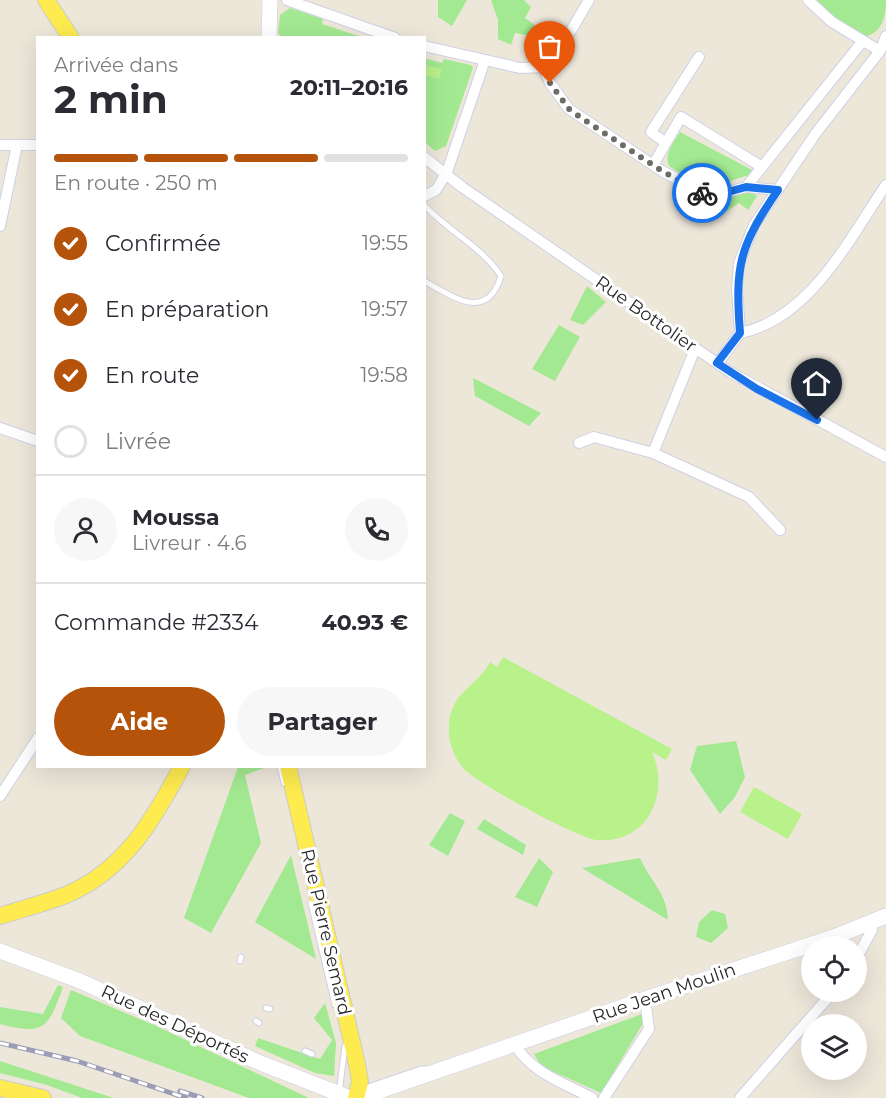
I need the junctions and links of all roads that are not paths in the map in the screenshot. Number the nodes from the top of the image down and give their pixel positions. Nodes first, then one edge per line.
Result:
1 (46, 0) edge
2 (270, 0) edge
3 (287, 0) edge
4 (590, 0) edge
5 (808, 0) edge
6 (70, 36) edge
7 (269, 36) edge
8 (390, 36) edge
9 (886, 36) edge
10 (862, 42) junction
11 (426, 46) edge
12 (880, 51) junction
13 (699, 57) dead end
14 (485, 60) junction
15 (543, 67) junction
16 (666, 143) junction
17 (0, 145) edge
18 (17, 145) junction
19 (36, 146) edge
20 (426, 158) edge
21 (653, 165) junction
22 (762, 167) junction
23 (447, 172) junction
24 (886, 185) edge
25 (746, 187) junction
26 (778, 190) junction
27 (426, 195) edge
28 (426, 207) edge
29 (0, 226) edge
30 (426, 282) edge
31 (740, 333) junction
32 (695, 349) junction
33 (717, 363) junction
34 (0, 428) edge
35 (36, 440) edge
36 (579, 443) dead end
37 (653, 453) junction
38 (886, 457) edge
39 (780, 530) dead end
40 (36, 741) edge
41 (181, 768) edge
42 (280, 768) edge
43 (288, 768) edge
44 (285, 789) dead end
45 (0, 796) edge
46 (290, 810) dead end
47 (300, 854) dead end
48 (309, 895) dead end
49 (0, 916) edge
50 (886, 916) edge
51 (870, 924) junction
52 (837, 936) edge
53 (867, 939) edge
54 (801, 948) edge
55 (0, 951) edge
56 (645, 999) junction
57 (824, 1002) edge
58 (515, 1045) junction
59 (306, 1051) dead end
60 (312, 1054) dead end
61 (441, 1069) junction
62 (410, 1080) junction
63 (0, 1088) edge
64 (353, 1094) edge
65 (43, 1098) edge
66 (389, 1098) edge
67 (592, 1098) edge
68 (604, 1098) edge
69 (740, 1098) edge

1 - 6 main road
2 - 7 main road
3 - 8 street
4 - 15 street
5 - 10 street
9 - 12 street
10 - 12 street
10 - 22 street
11 - 14 street
12 - 26 street
13 - 16 street
14 - 15 street
14 - 23 street
15 - 21 street
16 - 21 street
16 - 22 street
17 - 18 street
18 - 19 street
18 - 29 street
20 - 23 street, Rue Bottolier
21 - 25 street
22 - 25 street
23 - 27 street
23 - 32 street, Rue Bottolier
24 - 31 street
25 - 26 street
26 - 31 street
28 - 30 lane
31 - 33 street
32 - 33 street, Rue Bottolier
32 - 37 street
33 - 38 street, Rue Bottolier
34 - 35 street
36 - 37 street
37 - 39 street
40 - 45 street
41 - 49 main road
42 - 44 lane
43 - 64 main road, Rue Pierre Semard
46 - 47 lane
48 - 64 lane
50 - 51 main road, Rue Jean Moulin
51 - 52 main road, Rue Jean Moulin
51 - 53 street
54 - 56 main road, Rue Jean Moulin
55 - 64 main road, Rue des Déportés
56 - 58 main road, Rue Jean Moulin
56 - 68 street
57 - 69 street
58 - 61 main road, Rue Jean Moulin
58 - 67 street
59 - 60 lane
61 - 62 main road, Rue Jean Moulin
61 - 64 lane, Rue Jean Moulin
62 - 64 main road, Rue Jean Moulin
62 - 66 main road, Rue Jean Moulin
63 - 65 main road

